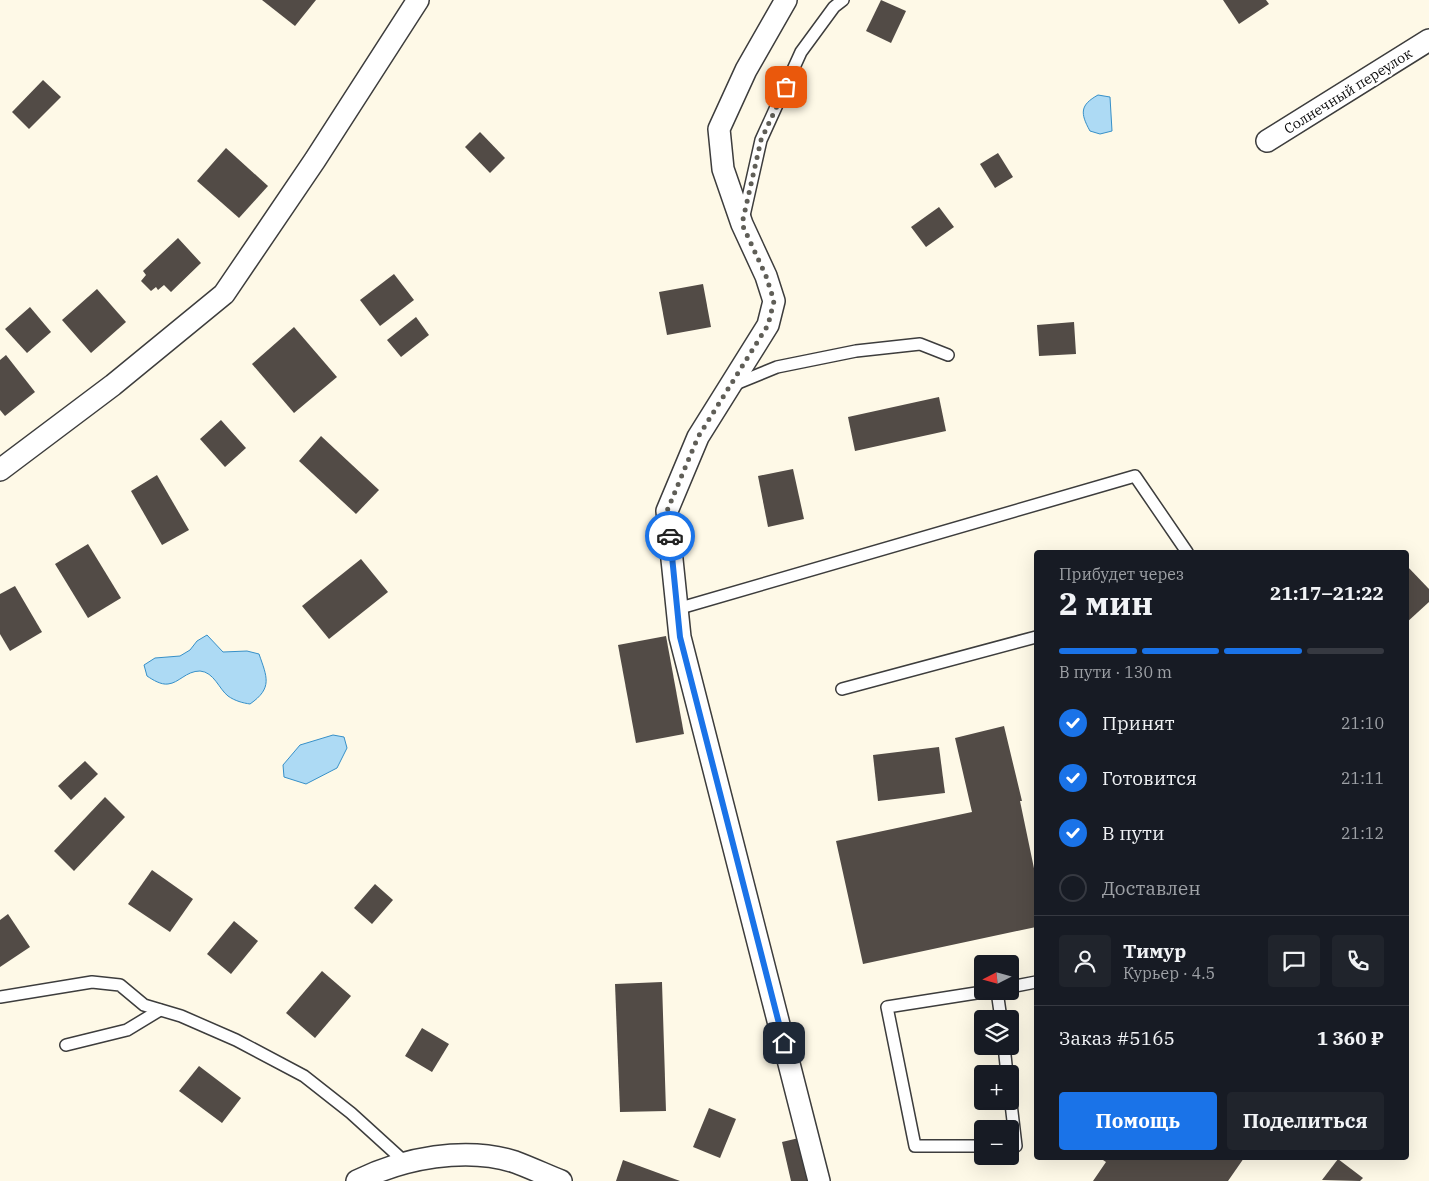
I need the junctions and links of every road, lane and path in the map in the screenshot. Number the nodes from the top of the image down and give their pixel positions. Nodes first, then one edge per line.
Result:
1 (418, 0) edge
2 (786, 0) edge
3 (843, 0) edge
4 (1429, 40) edge
5 (1267, 141) dead end
6 (742, 224) junction
7 (948, 355) dead end
8 (729, 387) junction
9 (0, 470) edge
10 (1186, 550) edge
11 (677, 609) junction
12 (1034, 639) edge
13 (842, 688) dead end
14 (1034, 982) edge
15 (1019, 985) edge
16 (974, 993) edge
17 (0, 997) edge
18 (160, 1010) junction
19 (66, 1045) dead end
20 (974, 1146) edge
21 (406, 1163) junction
22 (357, 1181) edge
23 (562, 1181) edge
24 (819, 1181) edge

1 - 9 street
2 - 6 street
3 - 6 lane
4 - 5 street, Солнечный переулок
6 - 8 street
7 - 8 lane
8 - 11 street
10 - 11 lane
11 - 24 street
12 - 13 lane
14 - 15 lane
16 - 20 lane
17 - 18 lane
18 - 19 lane
18 - 21 lane
21 - 22 street
21 - 23 street

